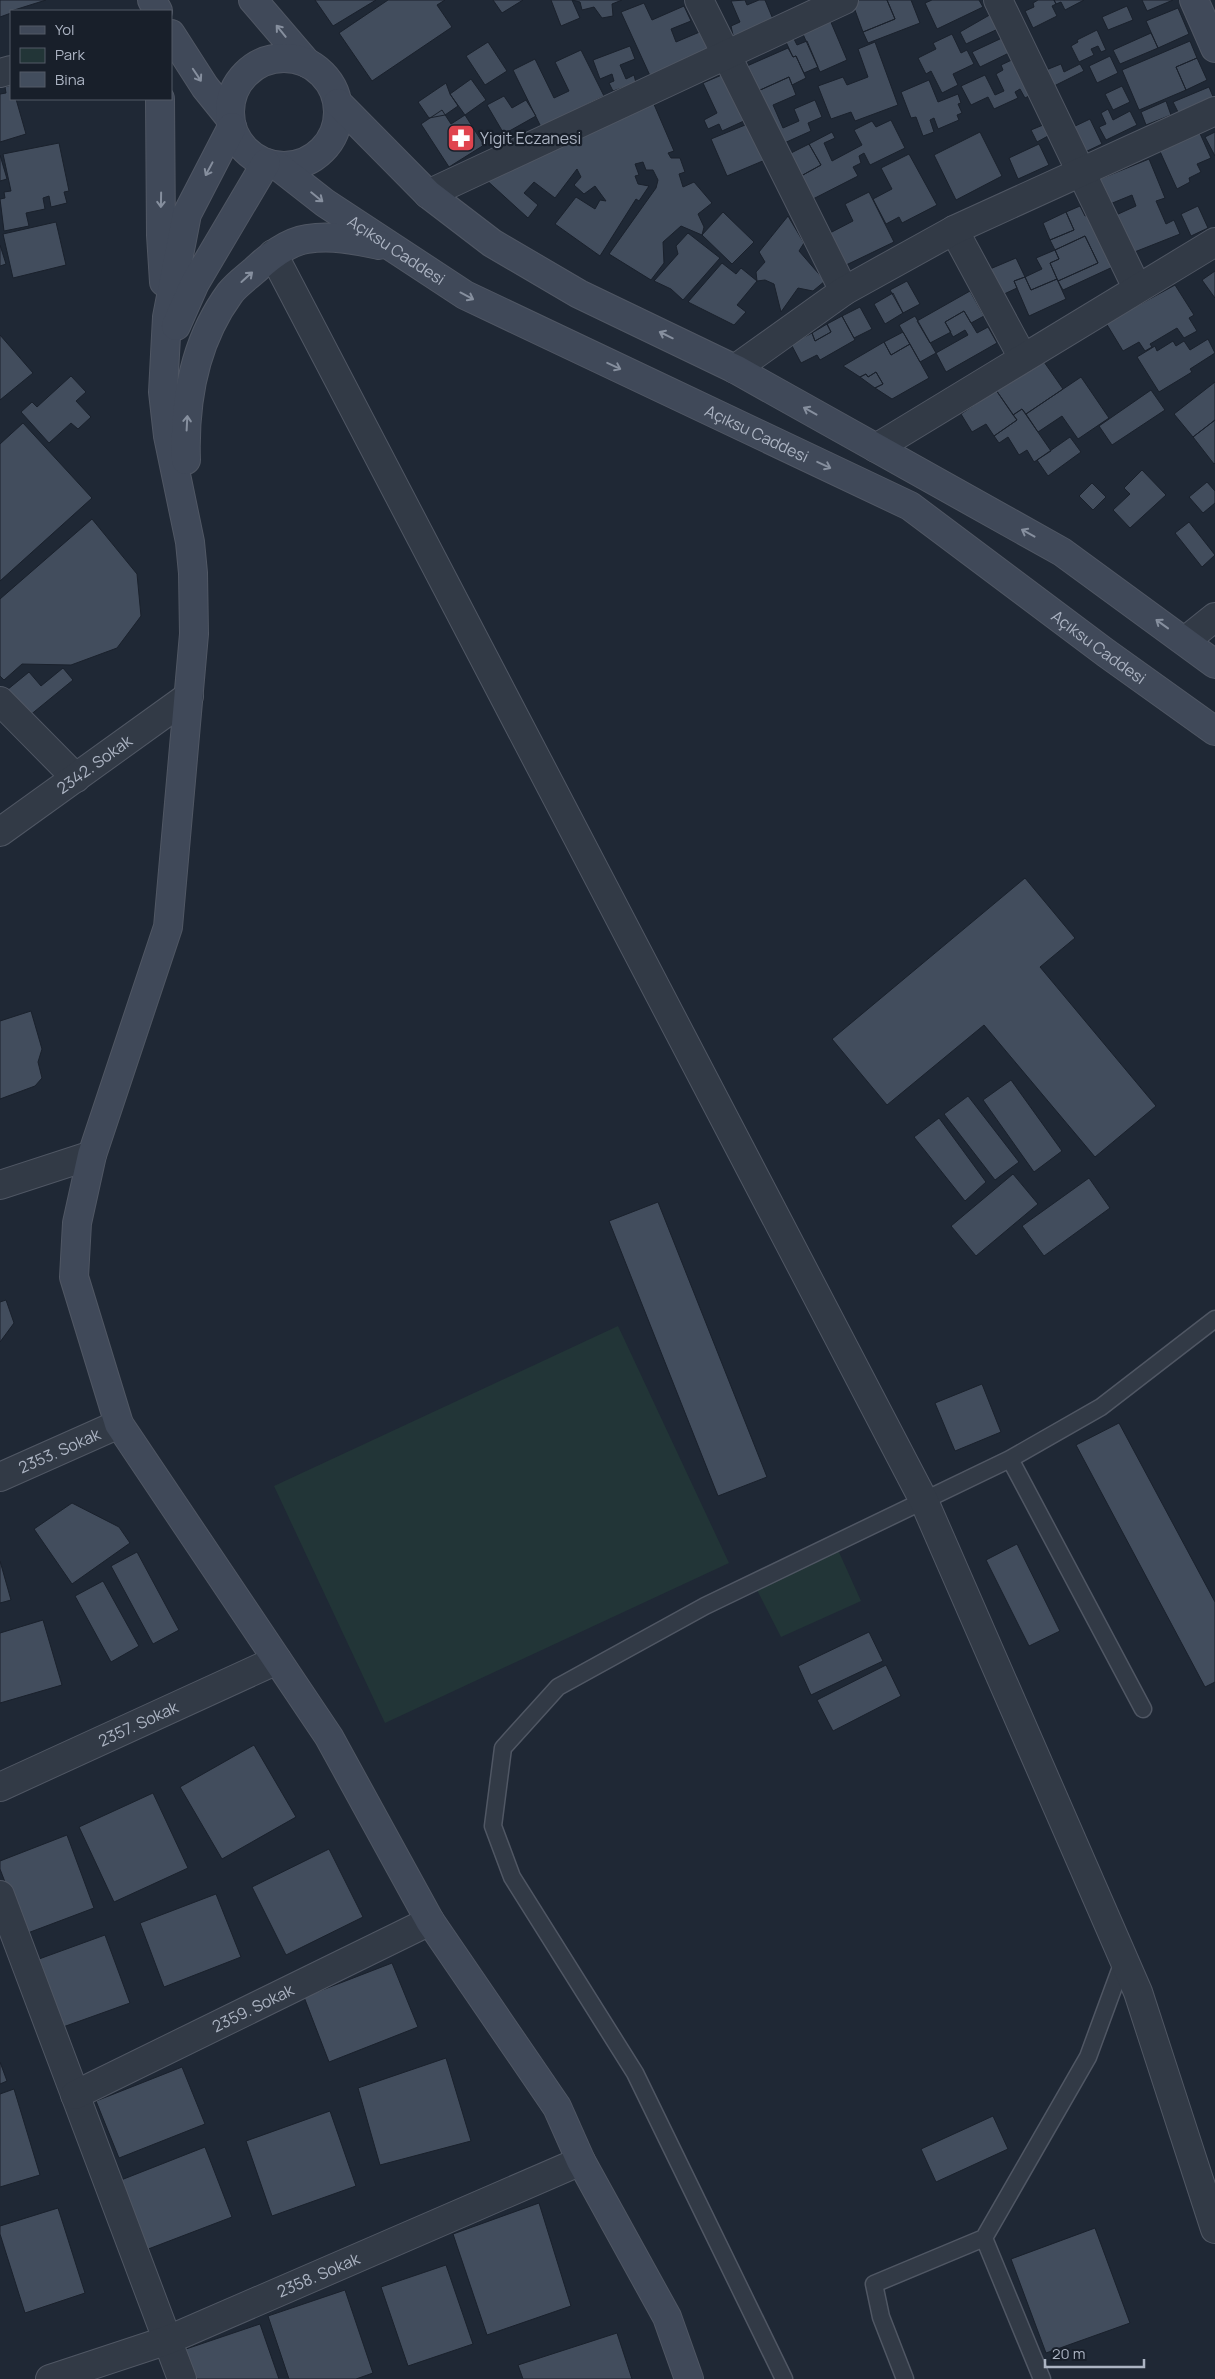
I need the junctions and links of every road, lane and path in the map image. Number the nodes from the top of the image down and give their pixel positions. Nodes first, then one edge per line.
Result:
1 (253, 0) edge
2 (699, 0) edge
3 (843, 0) edge
4 (998, 0) edge
5 (1194, 0) edge
6 (172, 36) edge
7 (1215, 48) edge
8 (727, 56) junction
9 (307, 64) junction
10 (160, 100) edge
11 (338, 104) junction
12 (1215, 111) edge
13 (231, 122) junction
14 (273, 165) junction
15 (1081, 172) junction
16 (428, 194) junction
17 (954, 230) junction
18 (1215, 242) edge
19 (390, 247) junction
20 (273, 254) junction
21 (1137, 288) junction
22 (844, 291) junction
23 (167, 317) junction
24 (1023, 358) junction
25 (735, 369) junction
26 (163, 392) junction
27 (876, 448) junction
28 (190, 542) junction
29 (1215, 617) edge
30 (1184, 641) junction
31 (1215, 664) edge
32 (189, 696) junction
33 (0, 701) edge
34 (1215, 732) edge
35 (76, 778) junction
36 (0, 832) edge
37 (92, 1155) junction
38 (0, 1185) edge
39 (1215, 1319) edge
40 (119, 1424) junction
41 (1010, 1459) junction
42 (0, 1478) edge
43 (924, 1500) junction
44 (277, 1660) junction
45 (1142, 1709) dead end
46 (0, 1787) edge
47 (0, 1895) edge
48 (430, 1921) junction
49 (1124, 1959) junction
50 (75, 2095) junction
51 (581, 2161) junction
52 (1215, 2229) edge
53 (984, 2238) junction
54 (168, 2340) junction
55 (50, 2379) edge
56 (182, 2379) edge
57 (689, 2379) edge
58 (784, 2379) edge
59 (905, 2379) edge
60 (1042, 2379) edge

9 -> 1 street
2 - 8 street
3 - 8 street
4 - 15 street
5 - 7 street
6 -> 13 street
8 - 16 street
8 - 22 street
9 - 11 street
9 - 13 street
10 -> 23 street
11 - 14 street
11 - 16 street
12 - 15 street
13 - 14 street
13 -> 23 street
14 -> 19 street, Açıksu Caddesi
14 - 26 street
15 - 17 street
15 - 21 street
25 -> 16 street
17 - 22 street
17 - 24 street
18 - 21 street
19 - 20 street
19 -> 34 street, Açıksu Caddesi
28 -> 20 street
20 - 43 street
21 - 24 street
22 - 25 street
23 - 26 street
24 - 27 street
27 -> 25 street
26 - 28 street
30 -> 27 street
28 - 32 street
29 - 30 street
30 - 31 street
32 - 35 street, 2342. Sokak
32 - 37 street
33 - 35 street
35 - 36 street, 2342. Sokak
37 - 38 street
37 - 40 street
39 - 41 lane
40 - 42 street, 2353. Sokak
40 - 44 street
41 - 43 lane
41 - 45 lane
43 - 49 street
43 - 58 lane
44 - 46 street, 2357. Sokak
44 - 48 street
47 - 50 street
48 - 50 street, 2359. Sokak
48 - 51 street
49 - 52 street
49 - 53 lane
50 - 54 street
51 - 54 street, 2358. Sokak
51 - 57 street
53 - 59 lane
53 - 60 lane
54 - 55 street, 2358. Sokak
54 - 56 street

